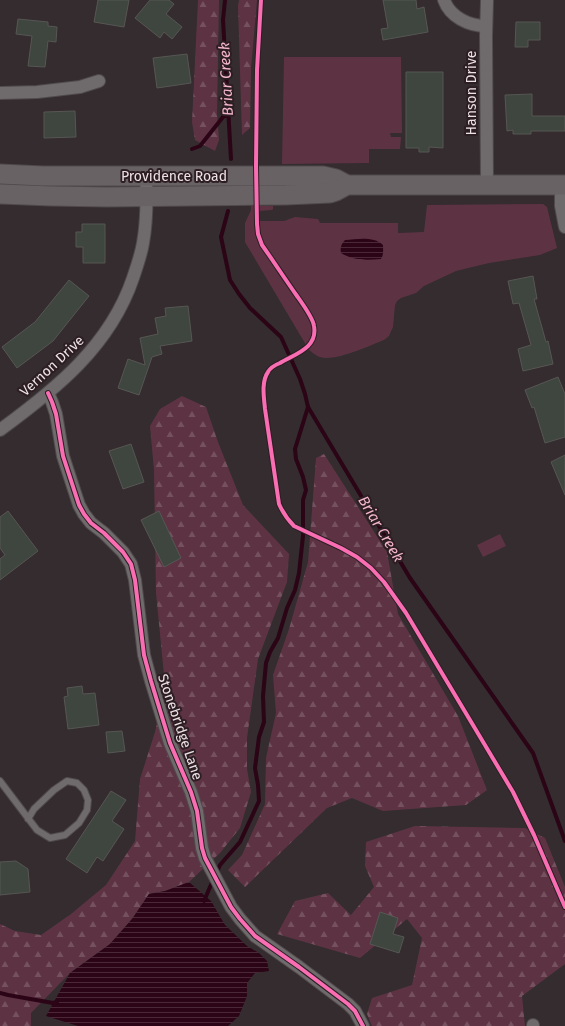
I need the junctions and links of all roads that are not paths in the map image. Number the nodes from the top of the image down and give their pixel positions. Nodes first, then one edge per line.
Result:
1 (444, 0) edge
2 (487, 0) edge
3 (486, 26) junction
4 (99, 81) dead end
5 (0, 93) edge
6 (0, 174) edge
7 (146, 176) junction
8 (487, 185) junction
9 (563, 185) edge
10 (347, 186) junction
11 (0, 192) edge
12 (147, 196) junction
13 (565, 227) edge
14 (48, 393) junction
15 (0, 430) edge
16 (0, 781) edge
17 (28, 819) junction
18 (363, 1026) edge

1 - 3 street
2 - 3 street, Hanson Drive
3 - 8 street, Hanson Drive
4 - 5 street
6 - 7 main road, Providence Road
7 - 10 main road, Providence Road
7 - 12 street, Vernon Drive
8 - 9 main road, Providence Road
8 - 10 main road, Providence Road
9 - 13 street
10 - 12 main road, Providence Road
11 - 12 main road, Providence Road
12 - 14 street, Vernon Drive
14 - 15 street, Vernon Drive
14 - 18 street, Stonebridge Lane
16 - 17 lane
17 - 17 lane

